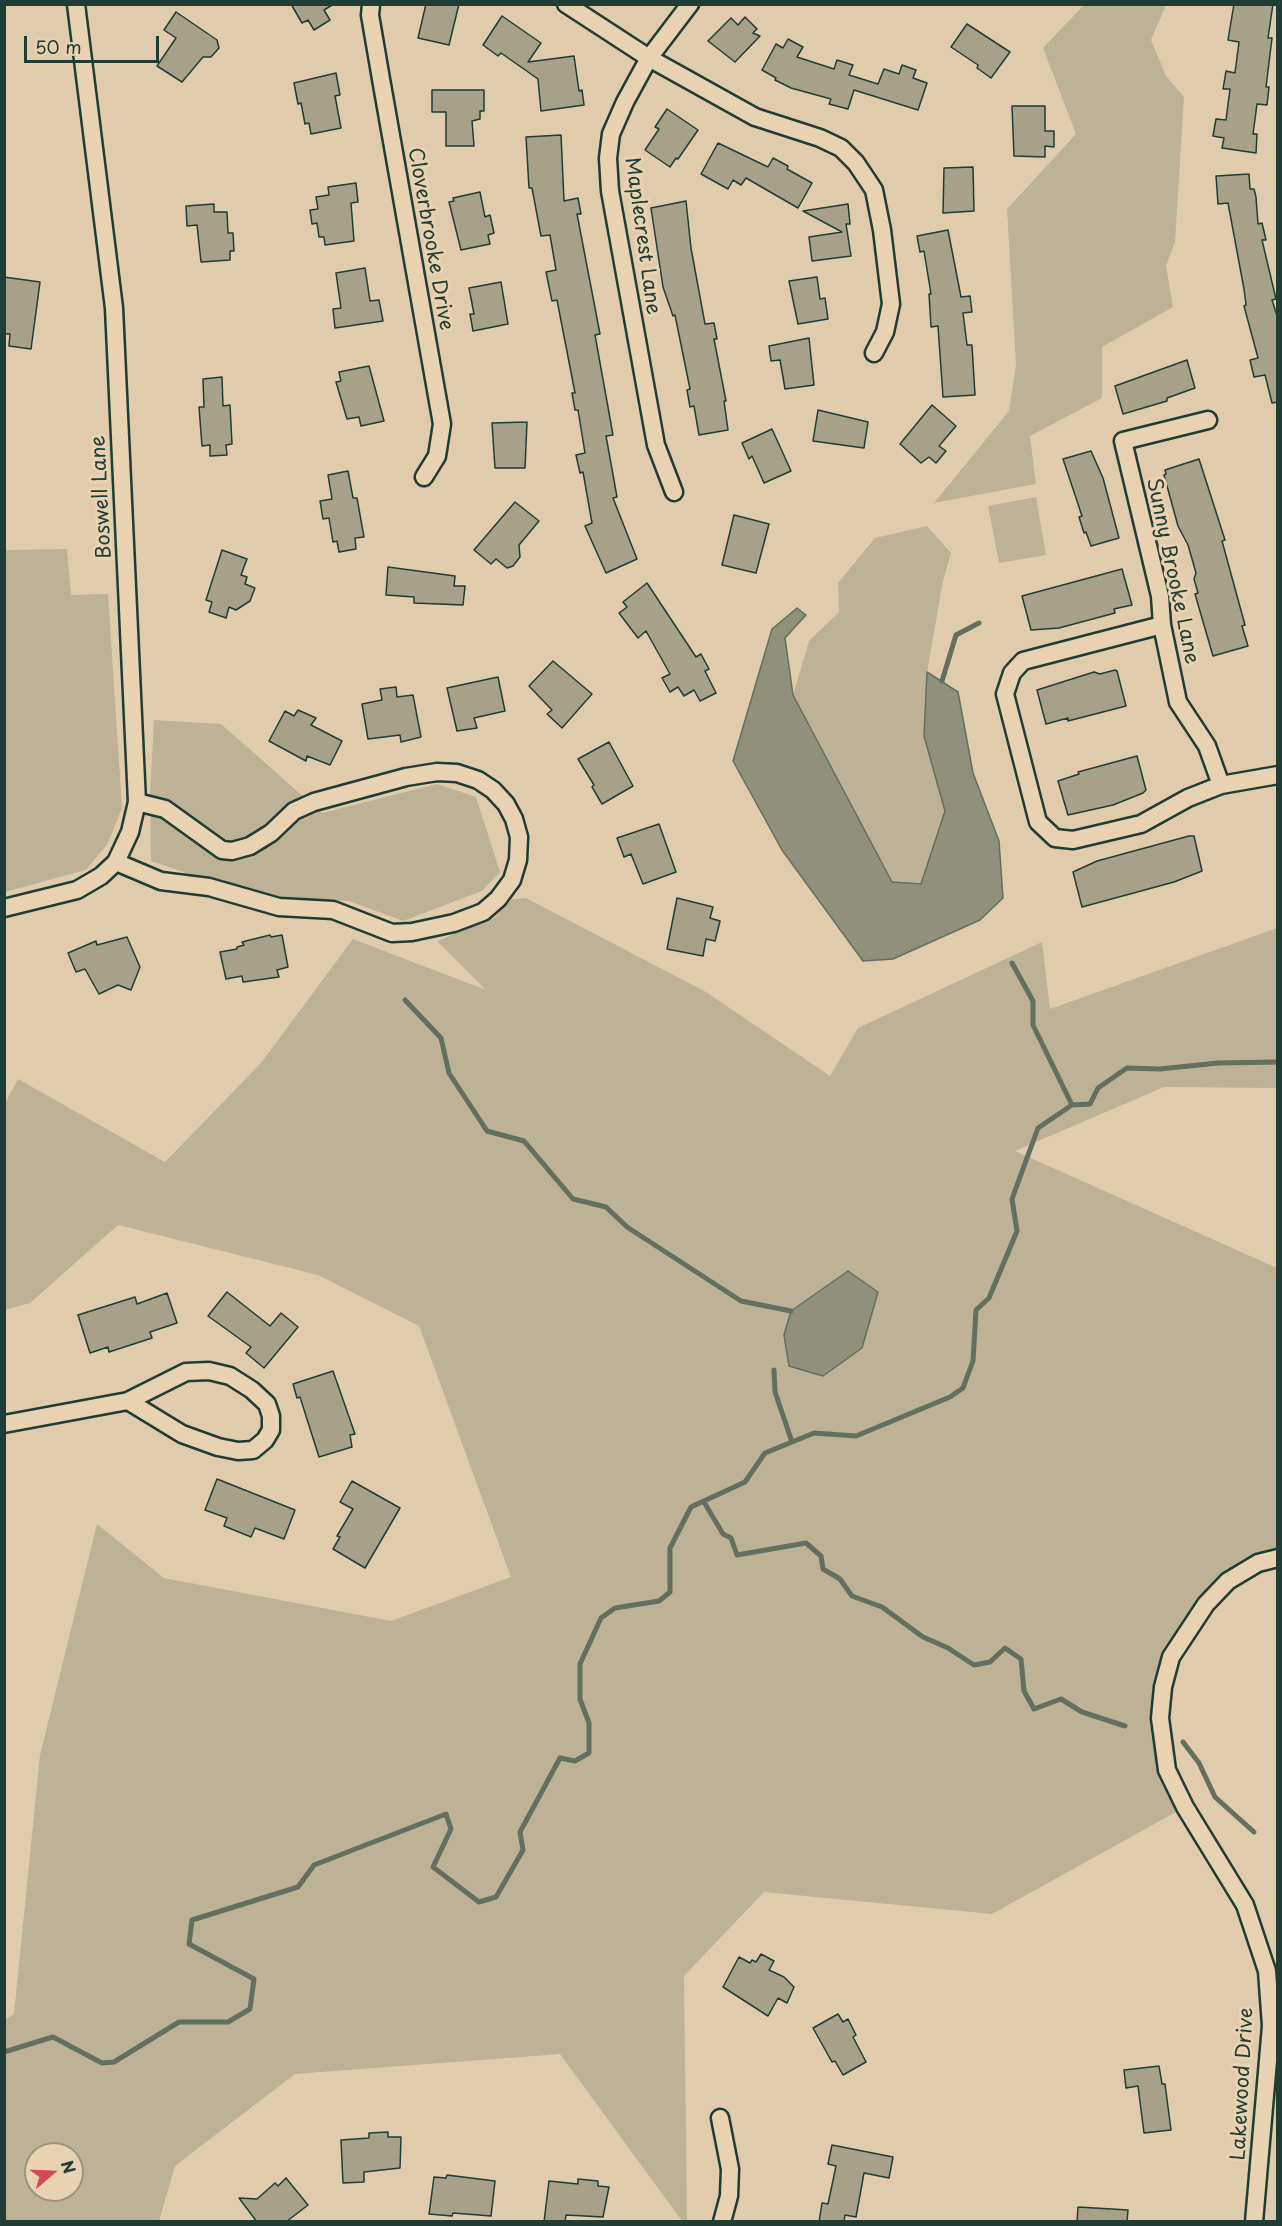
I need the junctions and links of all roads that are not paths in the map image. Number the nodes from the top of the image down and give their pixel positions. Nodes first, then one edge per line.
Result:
1 (76, 4) edge
2 (371, 4) edge
3 (566, 4) edge
4 (690, 4) edge
5 (649, 58) junction
6 (874, 352) dead end
7 (1208, 420) dead end
8 (424, 477) dead end
9 (674, 492) dead end
10 (1162, 626) junction
11 (1278, 775) edge
12 (1221, 785) junction
13 (137, 802) junction
14 (116, 862) junction
15 (4, 908) edge
16 (128, 1401) junction
17 (4, 1424) edge
18 (1278, 1558) edge
19 (1271, 2097) edge
20 (720, 2118) dead end
21 (722, 2222) edge
22 (1254, 2222) edge

1 - 13 street, Boswell Lane
2 - 8 street, Cloverbrooke Drive
3 - 5 street
4 - 5 street, Maplecrest Lane
5 - 6 street
5 - 9 street, Maplecrest Lane
7 - 10 street, Sunny Brooke Lane
10 - 12 street, Sunny Brooke Lane
10 - 12 street
11 - 12 street
13 - 14 street, Boswell Lane
13 - 14 street
14 - 15 street, Boswell Lane
16 - 16 street
16 - 17 street
18 - 19 street, Lakewood Drive
19 - 22 street, Lakewood Drive
20 - 21 street

